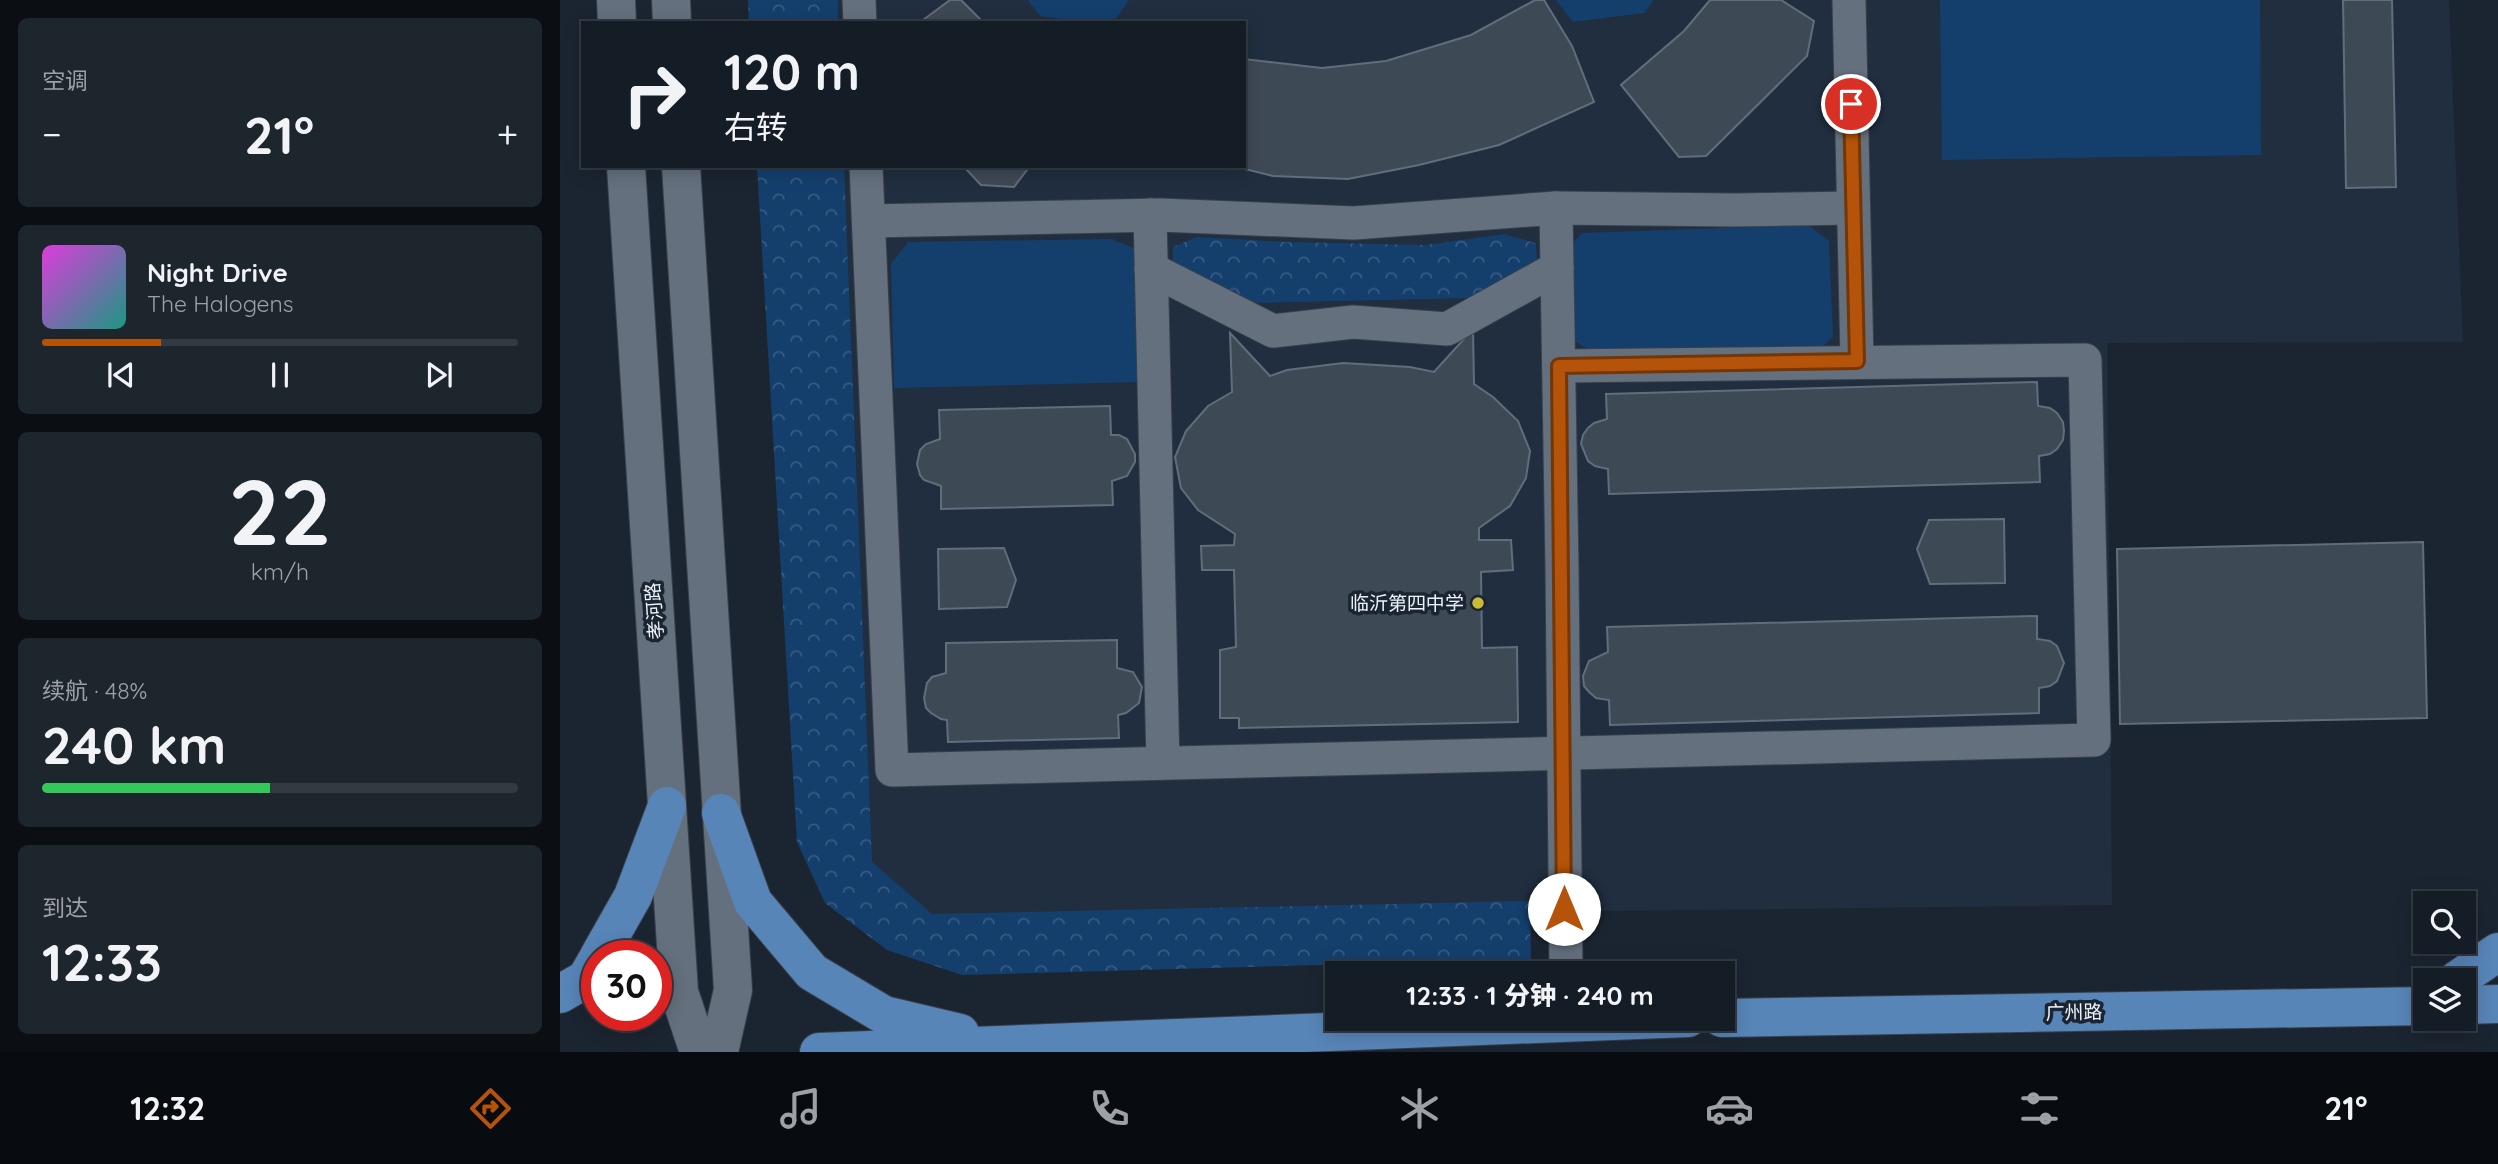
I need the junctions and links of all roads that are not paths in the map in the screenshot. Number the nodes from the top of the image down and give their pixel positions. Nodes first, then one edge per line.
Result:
1 (616, 0) edge
2 (671, 0) edge
3 (859, 0) edge
4 (1849, 0) edge
5 (617, 21) edge
6 (672, 21) edge
7 (860, 21) edge
8 (626, 168) edge
9 (681, 168) edge
10 (866, 168) edge
11 (1556, 208) junction
12 (1853, 208) junction
13 (1150, 215) junction
14 (869, 221) junction
15 (1557, 268) junction
16 (1151, 269) junction
17 (1857, 361) junction
18 (1559, 366) junction
19 (1564, 753) junction
20 (1163, 763) junction
21 (667, 806) junction
22 (721, 813) junction
23 (608, 940) edge
24 (2498, 952) edge
25 (1566, 961) edge
26 (2475, 968) edge
27 (581, 982) edge
28 (560, 994) edge
29 (2413, 1004) edge
30 (2498, 1004) edge
31 (2476, 1005) edge
32 (1735, 1018) edge
33 (1325, 1031) edge
34 (1009, 1044) junction
35 (699, 1052) edge
36 (719, 1052) edge
37 (819, 1052) edge

1 - 5 main road
2 - 6 main road
3 - 7 street
4 - 12 street
8 - 21 main road, 孝河路
9 - 22 main road
10 - 14 street
11 - 12 street
11 - 13 street
11 - 15 street
12 - 17 street
13 - 14 street
13 - 16 street
14 - 20 street
15 - 16 street
15 - 18 street
16 - 20 street
17 - 18 street
17 - 19 street
18 - 19 street
19 - 20 street
19 - 25 street
21 - 23 main road
21 - 35 main road, 孝河路
22 - 34 main road
22 - 36 main road
24 - 26 main road
27 - 28 main road
29 - 32 main road, 广州路
30 - 31 main road
33 - 34 main road
34 - 37 main road

